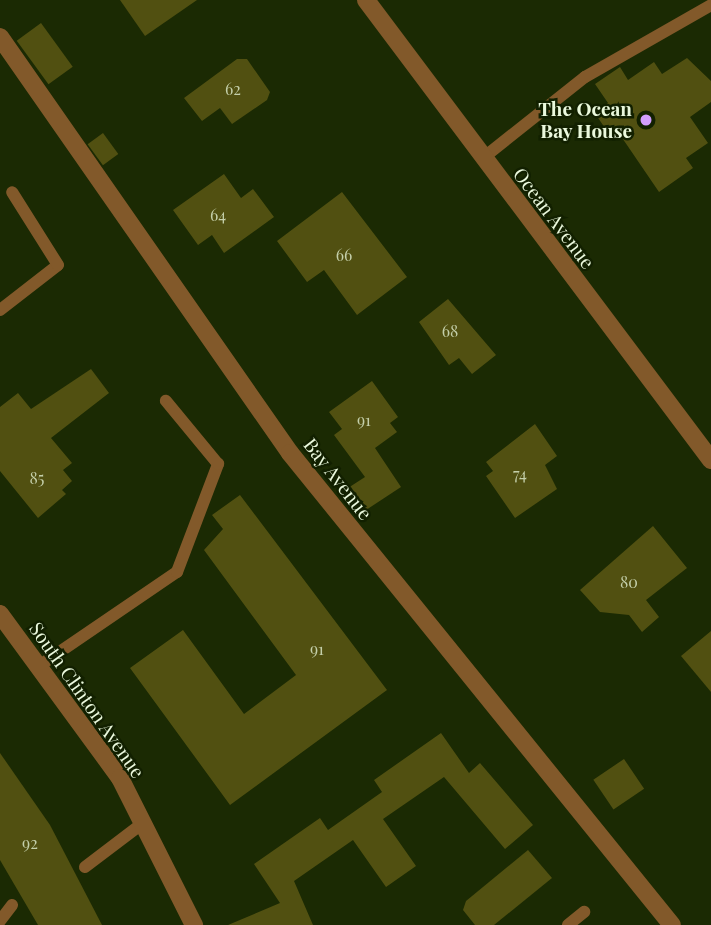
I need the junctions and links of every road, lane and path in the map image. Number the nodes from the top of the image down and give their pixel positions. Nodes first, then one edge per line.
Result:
1 (366, 0) edge
2 (711, 5) edge
3 (0, 37) edge
4 (483, 158) junction
5 (12, 192) dead end
6 (0, 310) edge
7 (166, 401) dead end
8 (711, 460) edge
9 (0, 614) edge
10 (39, 666) junction
11 (144, 823) junction
12 (85, 867) dead end
13 (0, 908) edge
14 (584, 912) dead end
15 (0, 921) edge
16 (194, 925) edge
17 (568, 925) edge
18 (672, 925) edge

1 - 4 street, Ocean Avenue
2 - 4 lane
3 - 18 street, Bay Avenue
4 - 8 street, Ocean Avenue
5 - 6 lane
7 - 10 lane
9 - 10 street, South Clinton Avenue
10 - 11 street, South Clinton Avenue
11 - 12 lane
11 - 16 street, South Clinton Avenue
13 - 15 lane
14 - 17 lane

